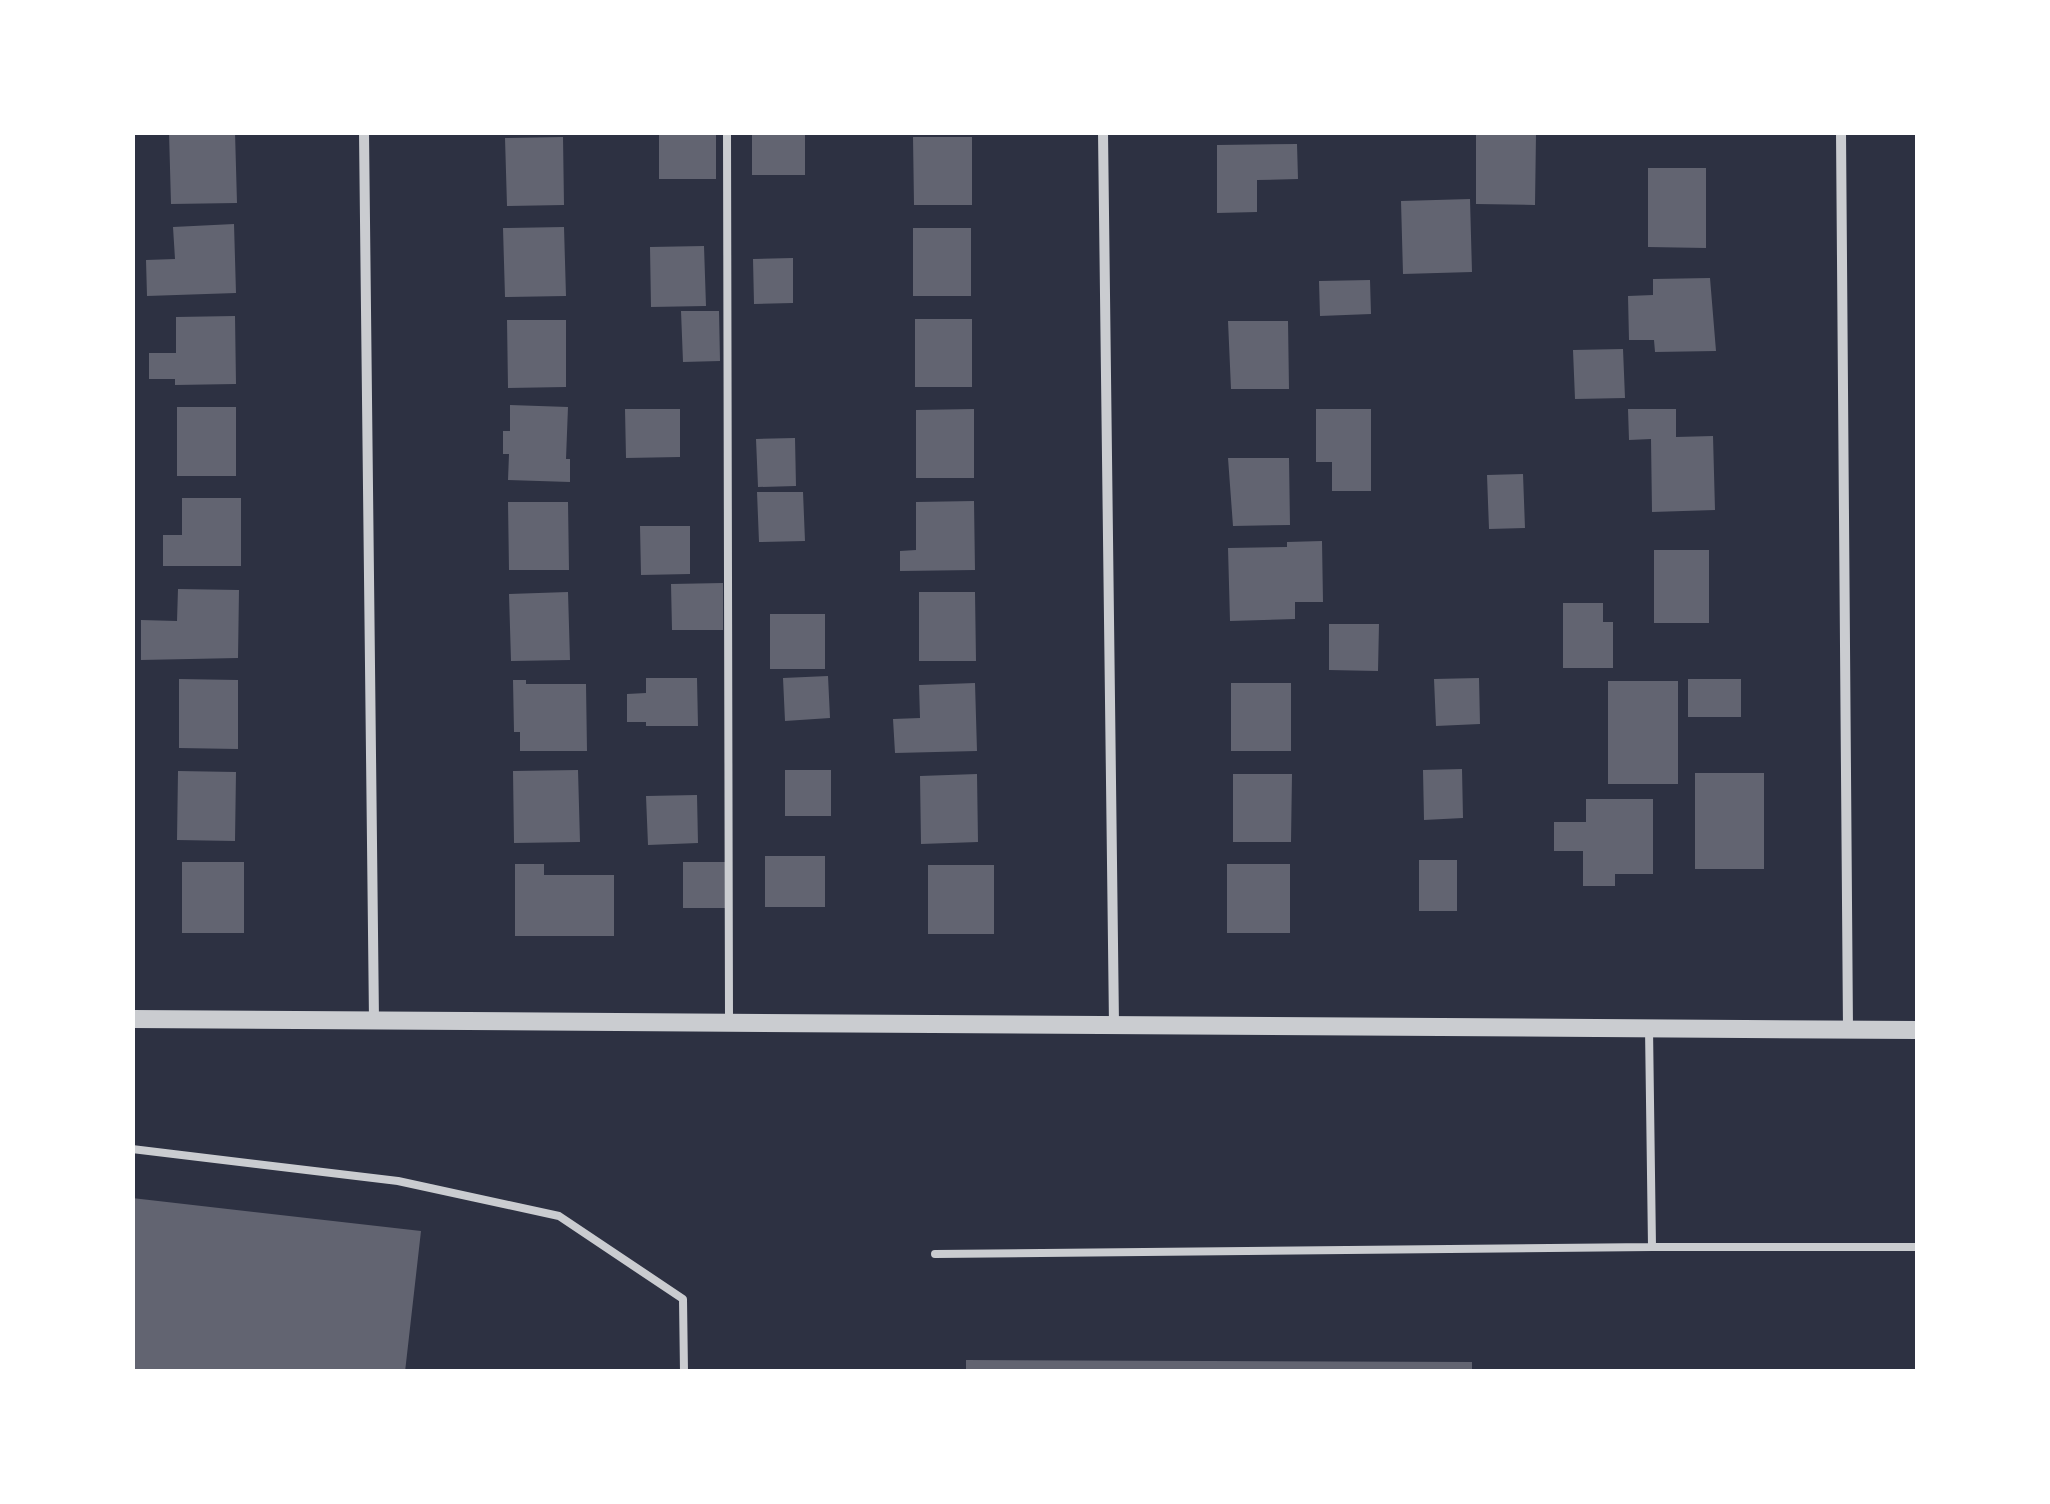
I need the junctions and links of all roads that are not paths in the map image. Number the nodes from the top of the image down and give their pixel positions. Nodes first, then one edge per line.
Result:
1 (364, 132) edge
2 (728, 132) edge
3 (1103, 132) edge
4 (1841, 132) edge
5 (132, 1019) edge
6 (374, 1022) junction
7 (729, 1022) junction
8 (1114, 1025) junction
9 (1649, 1028) junction
10 (1848, 1030) junction
11 (1918, 1030) edge
12 (132, 1149) edge
13 (1652, 1247) junction
14 (1918, 1247) edge
15 (935, 1254) dead end
16 (684, 1372) edge

1 - 6 street
2 - 7 lane
3 - 8 street
4 - 10 street
5 - 6 street
6 - 7 street
7 - 8 street
8 - 9 street
9 - 10 street
9 - 13 lane
10 - 11 street
12 - 16 lane
13 - 14 lane
13 - 15 lane

